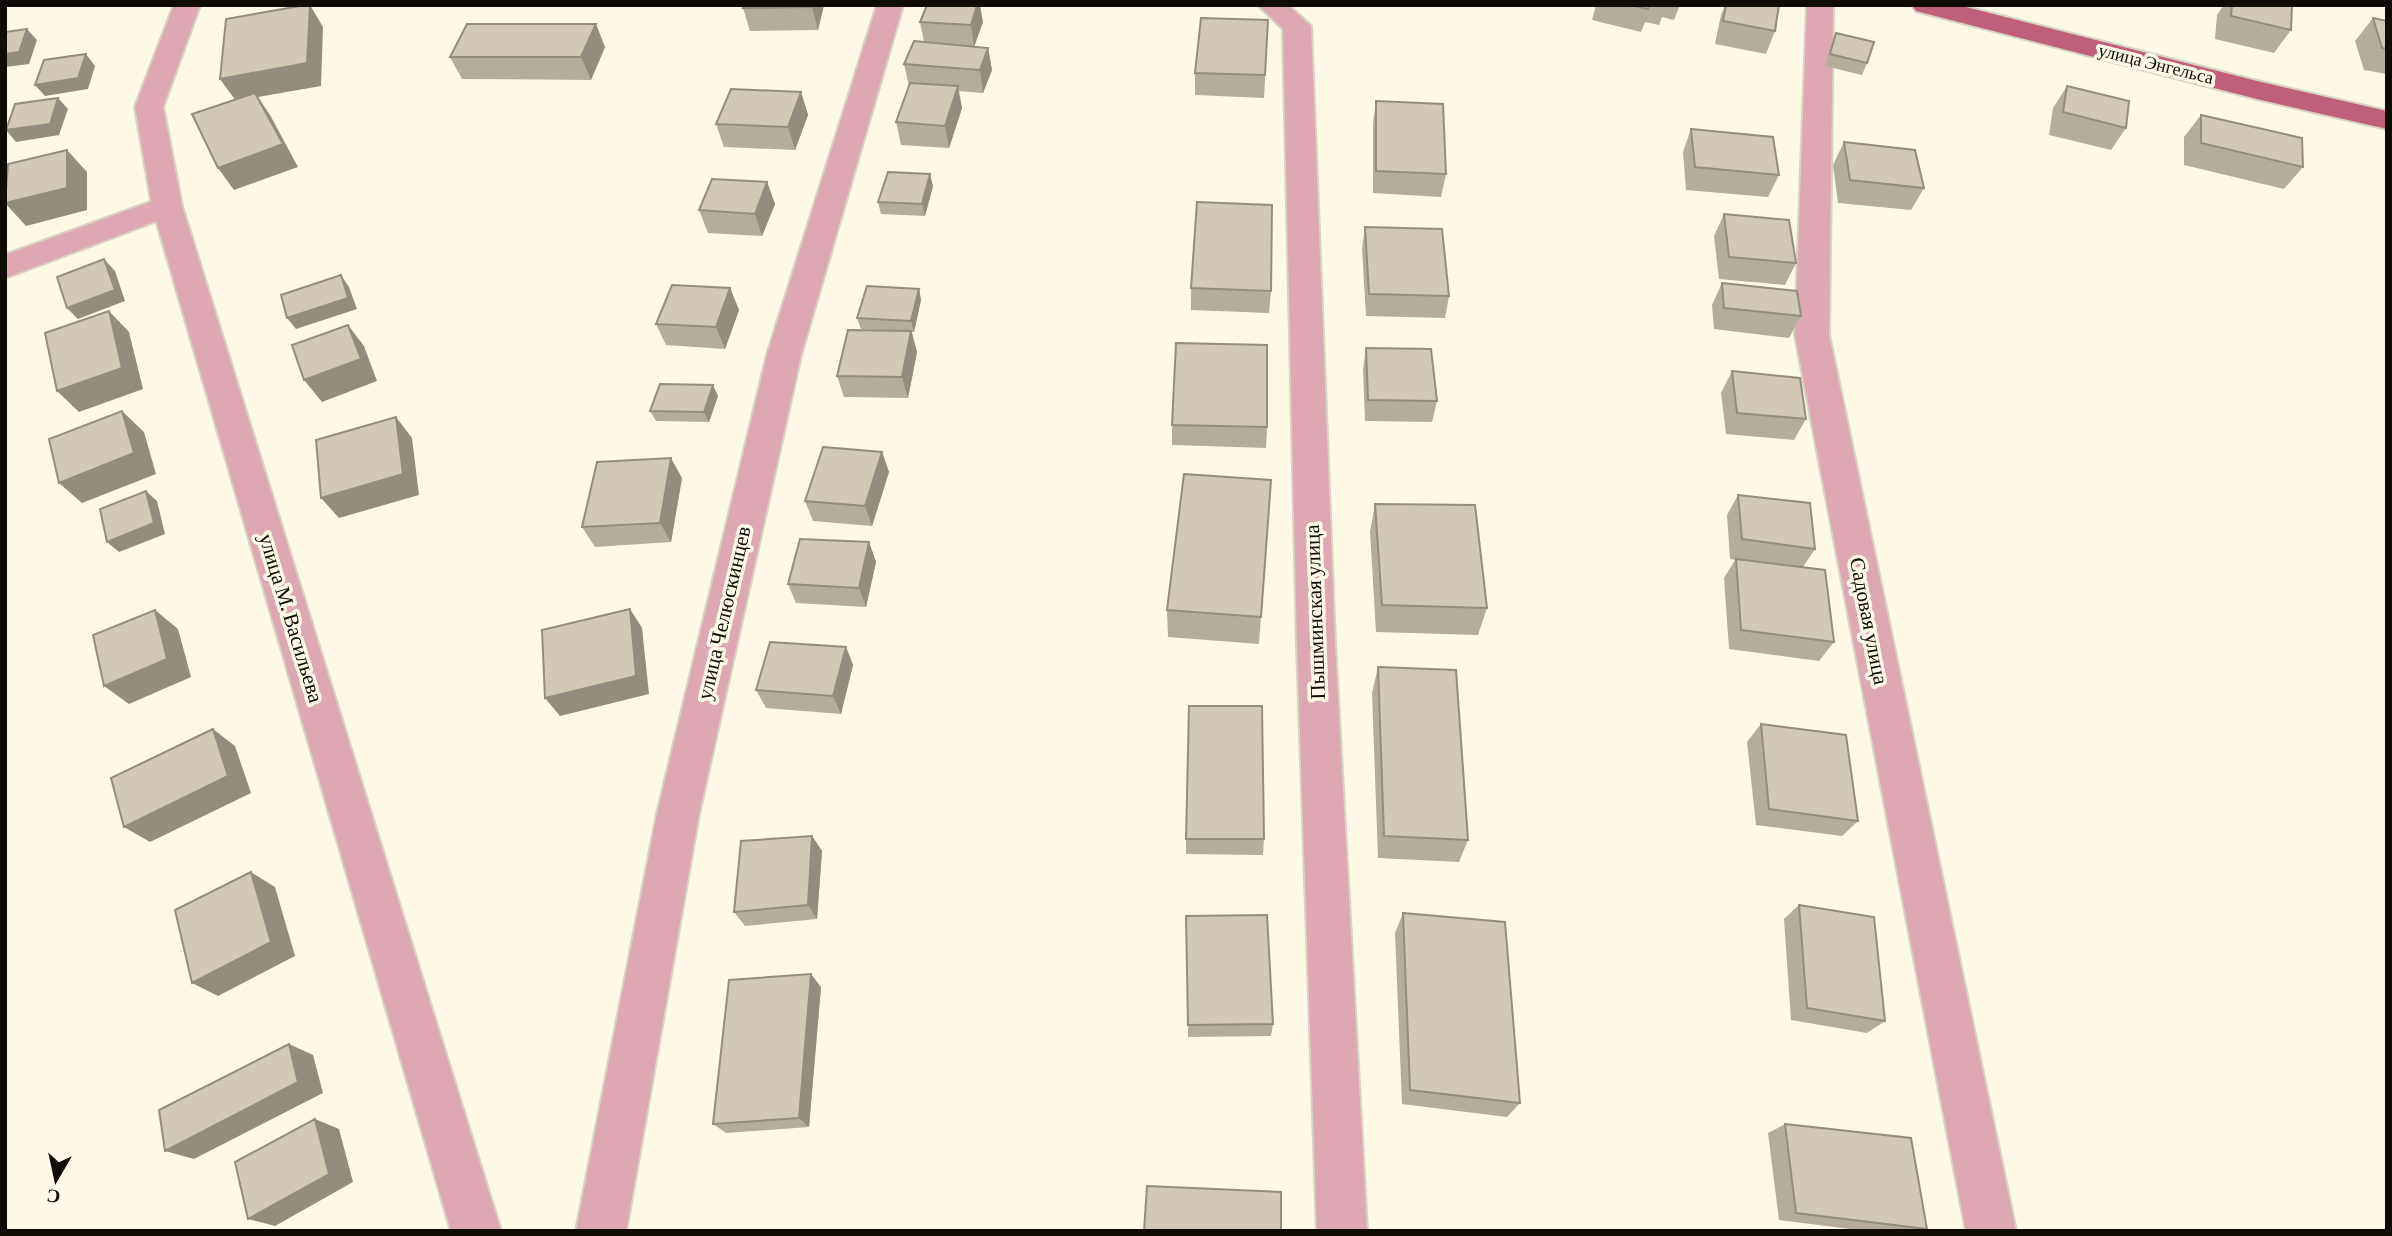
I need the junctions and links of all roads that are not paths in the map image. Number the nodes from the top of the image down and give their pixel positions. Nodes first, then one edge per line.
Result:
1 (187, 5) edge
2 (890, 5) edge
3 (1271, 5) edge
4 (1819, 5) edge
5 (1926, 5) edge
6 (2387, 120) edge
7 (167, 206) junction
8 (5, 267) edge
9 (476, 1231) edge
10 (601, 1231) edge
11 (1342, 1231) edge
12 (1991, 1231) edge

1 - 7 street, улица М. Васильева
2 - 10 street, улица Челюскинцев
3 - 11 street, Пышминская улица
4 - 12 street, Садовая улица
5 - 6 main road, улица Энгельса
7 - 8 street
7 - 9 street, улица М. Васильева

